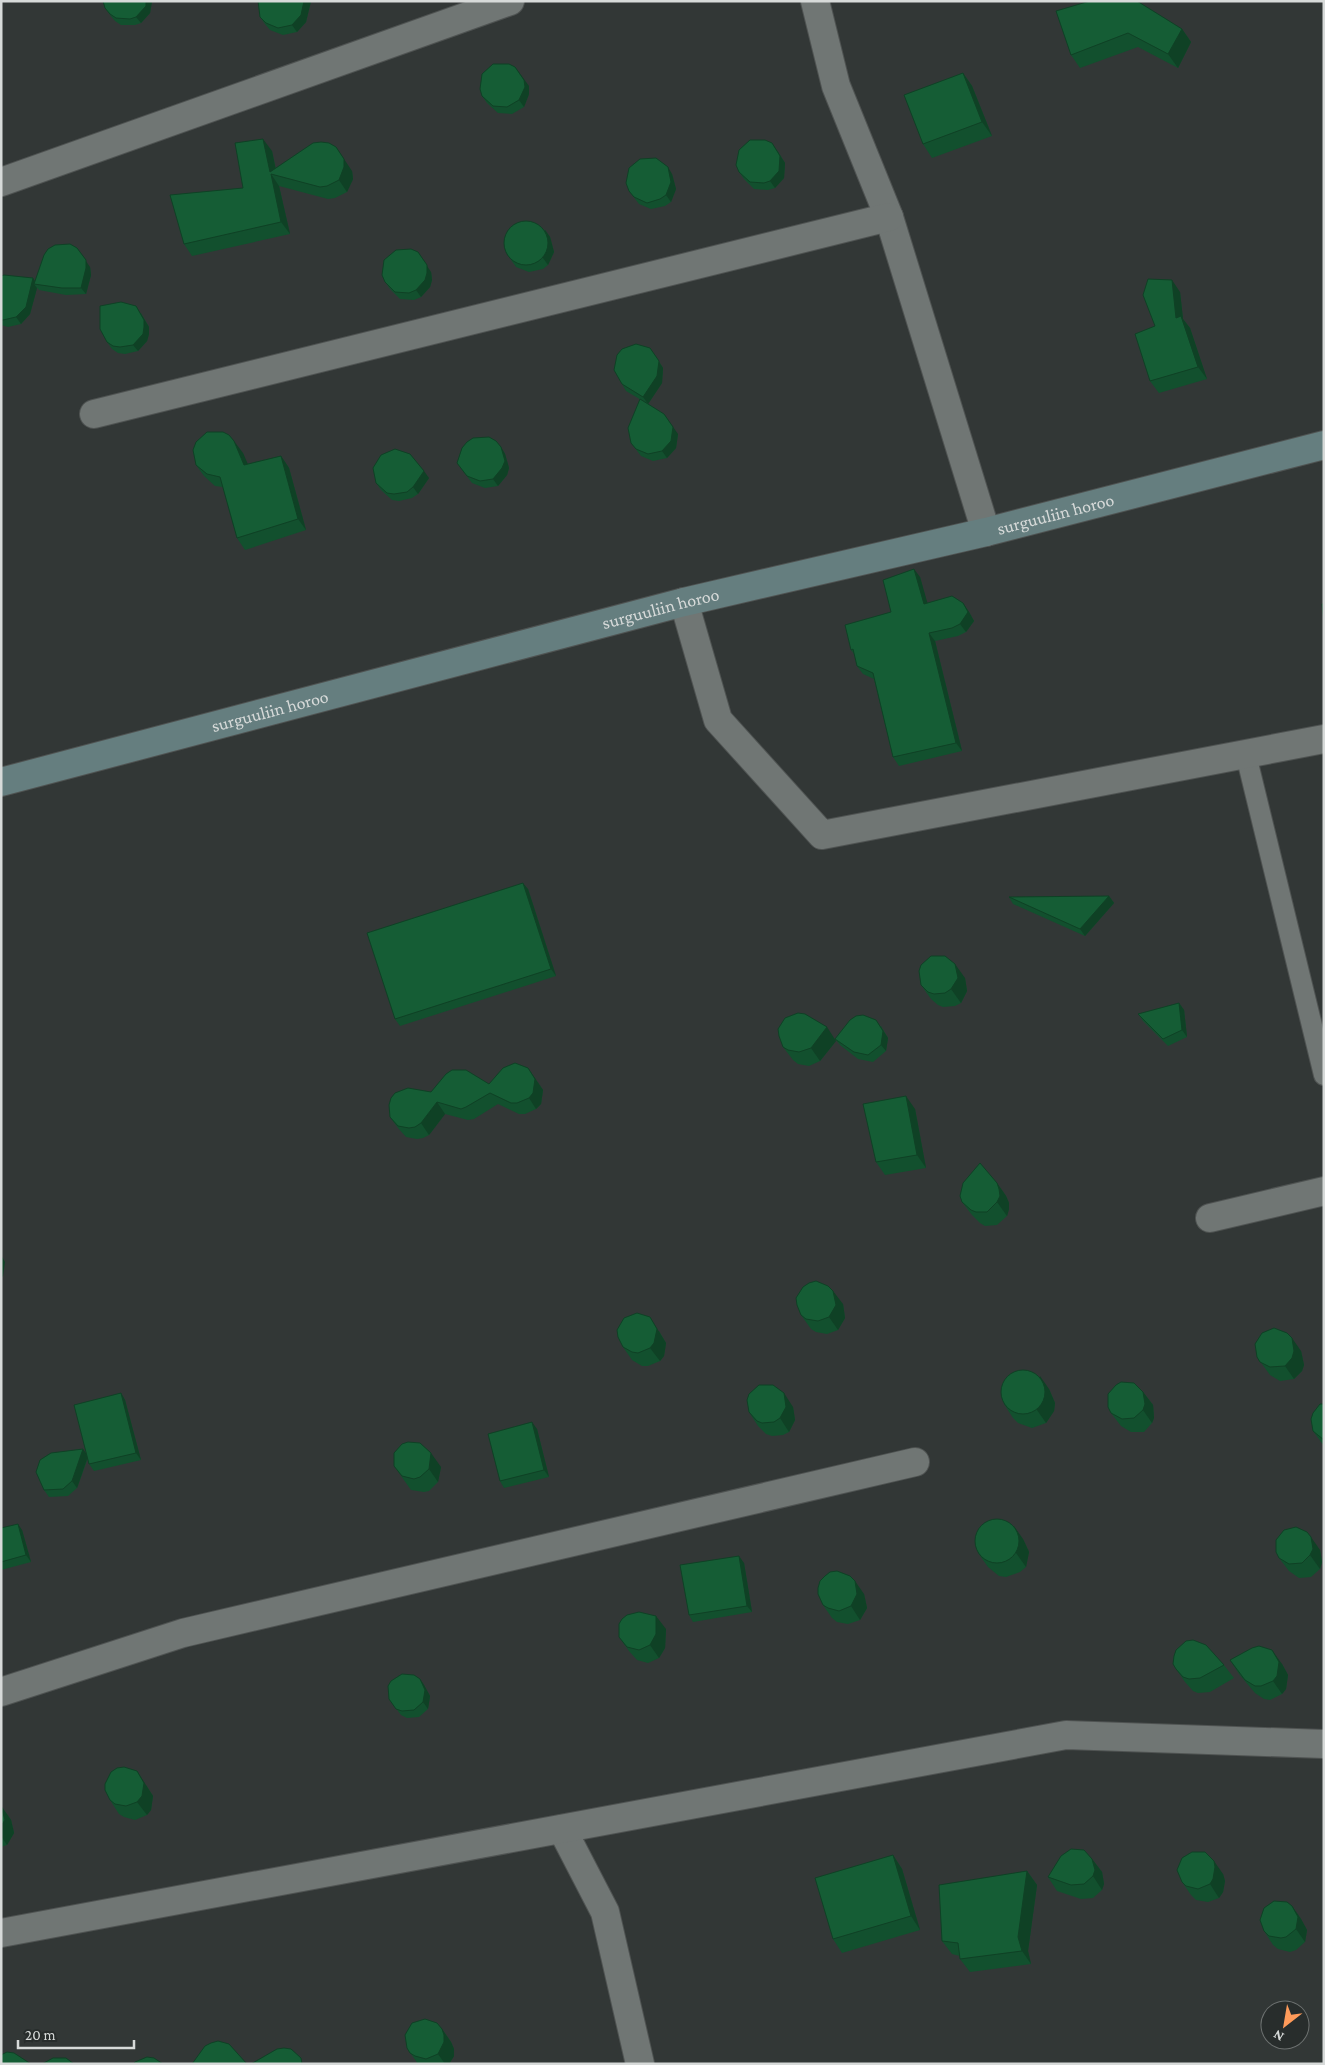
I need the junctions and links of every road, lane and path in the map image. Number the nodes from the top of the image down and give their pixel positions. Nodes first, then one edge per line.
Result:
1 (510, 1) edge
2 (815, 1) edge
3 (1, 182) edge
4 (889, 217) junction
5 (94, 414) dead end
6 (1324, 444) edge
7 (986, 532) junction
8 (684, 602) junction
9 (1324, 739) edge
10 (1246, 755) junction
11 (1, 782) edge
12 (1324, 1075) edge
13 (1324, 1191) edge
14 (1210, 1218) dead end
15 (915, 1462) dead end
16 (1, 1692) edge
17 (1324, 1744) edge
18 (562, 1829) junction
19 (1, 1933) edge
20 (640, 2064) edge

1 - 3 street
2 - 4 street
4 - 5 street
4 - 7 street
6 - 7 street, surguuliin horoo
7 - 8 street, surguuliin horoo
8 - 10 street
8 - 11 street, surguuliin horoo
9 - 10 street
10 - 12 lane
13 - 14 street
15 - 16 street
17 - 18 street
18 - 19 street
18 - 20 street

